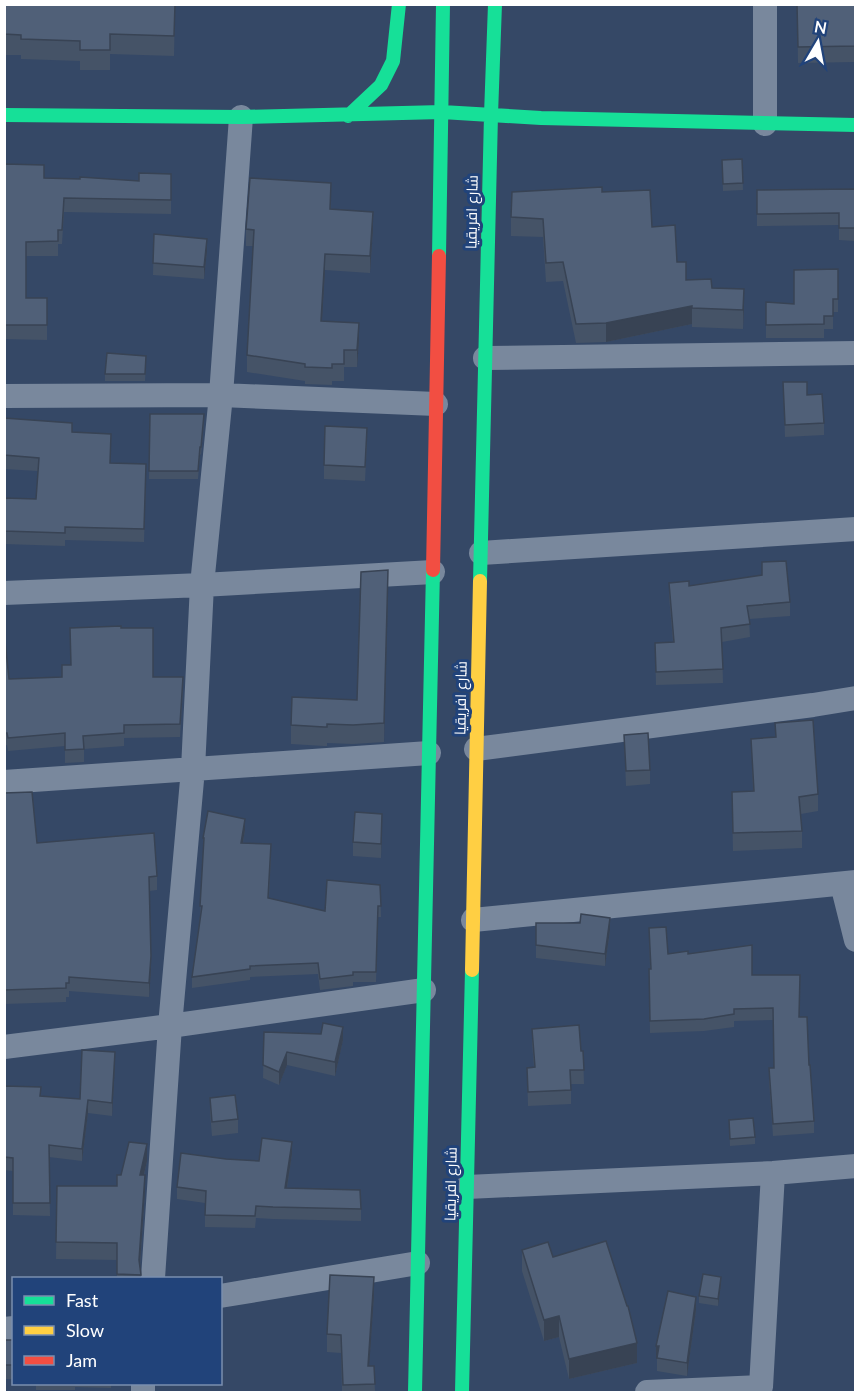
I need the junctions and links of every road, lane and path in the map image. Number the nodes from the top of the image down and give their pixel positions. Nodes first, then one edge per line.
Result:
1 (399, 4) edge
2 (443, 4) edge
3 (495, 4) edge
4 (765, 4) edge
5 (442, 112) junction
6 (4, 115) edge
7 (491, 115) junction
8 (348, 116) junction
9 (241, 117) junction
10 (765, 124) junction
11 (855, 125) edge
12 (855, 353) edge
13 (485, 358) junction
14 (221, 395) junction
15 (4, 396) edge
16 (436, 404) junction
17 (855, 529) edge
18 (481, 553) junction
19 (433, 572) junction
20 (202, 585) junction
21 (4, 593) edge
22 (855, 698) edge
23 (476, 749) junction
24 (429, 753) junction
25 (193, 769) junction
26 (4, 782) edge
27 (849, 883) edge
28 (473, 920) junction
29 (855, 940) edge
30 (424, 990) junction
31 (170, 1026) junction
32 (4, 1047) edge
33 (855, 1166) edge
34 (773, 1173) junction
35 (467, 1187) junction
36 (418, 1263) junction
37 (153, 1277) edge
38 (222, 1296) edge
39 (761, 1390) edge
40 (415, 1392) edge
41 (462, 1392) edge
42 (647, 1392) edge

1 - 8 street
2 - 5 street, شارع افريقيا
3 - 7 street, شارع افريقيا
4 - 10 street
5 - 7 street
5 - 8 street
5 - 16 street, شارع افريقيا
6 - 9 street
7 - 10 street
7 - 13 street, شارع افريقيا
8 - 9 street
9 - 14 street
10 - 11 street
12 - 13 street
13 - 18 street, شارع افريقيا
14 - 15 street
14 - 16 street
14 - 20 street
16 - 19 street, شارع افريقيا
17 - 18 street
18 - 23 street, شارع افريقيا
19 - 20 street
19 - 24 street, شارع افريقيا
20 - 21 street
20 - 25 street
22 - 23 street
23 - 28 street, شارع افريقيا
24 - 25 street
24 - 30 street, شارع افريقيا
25 - 26 street
25 - 31 street
27 - 28 street
27 - 29 street
28 - 35 street, شارع افريقيا
30 - 31 street
30 - 36 street, شارع افريقيا
31 - 32 street
31 - 37 street
33 - 34 street
34 - 35 street
34 - 39 street
35 - 41 street, شارع افريقيا
36 - 38 street
36 - 40 street, شارع افريقيا
39 - 42 street

